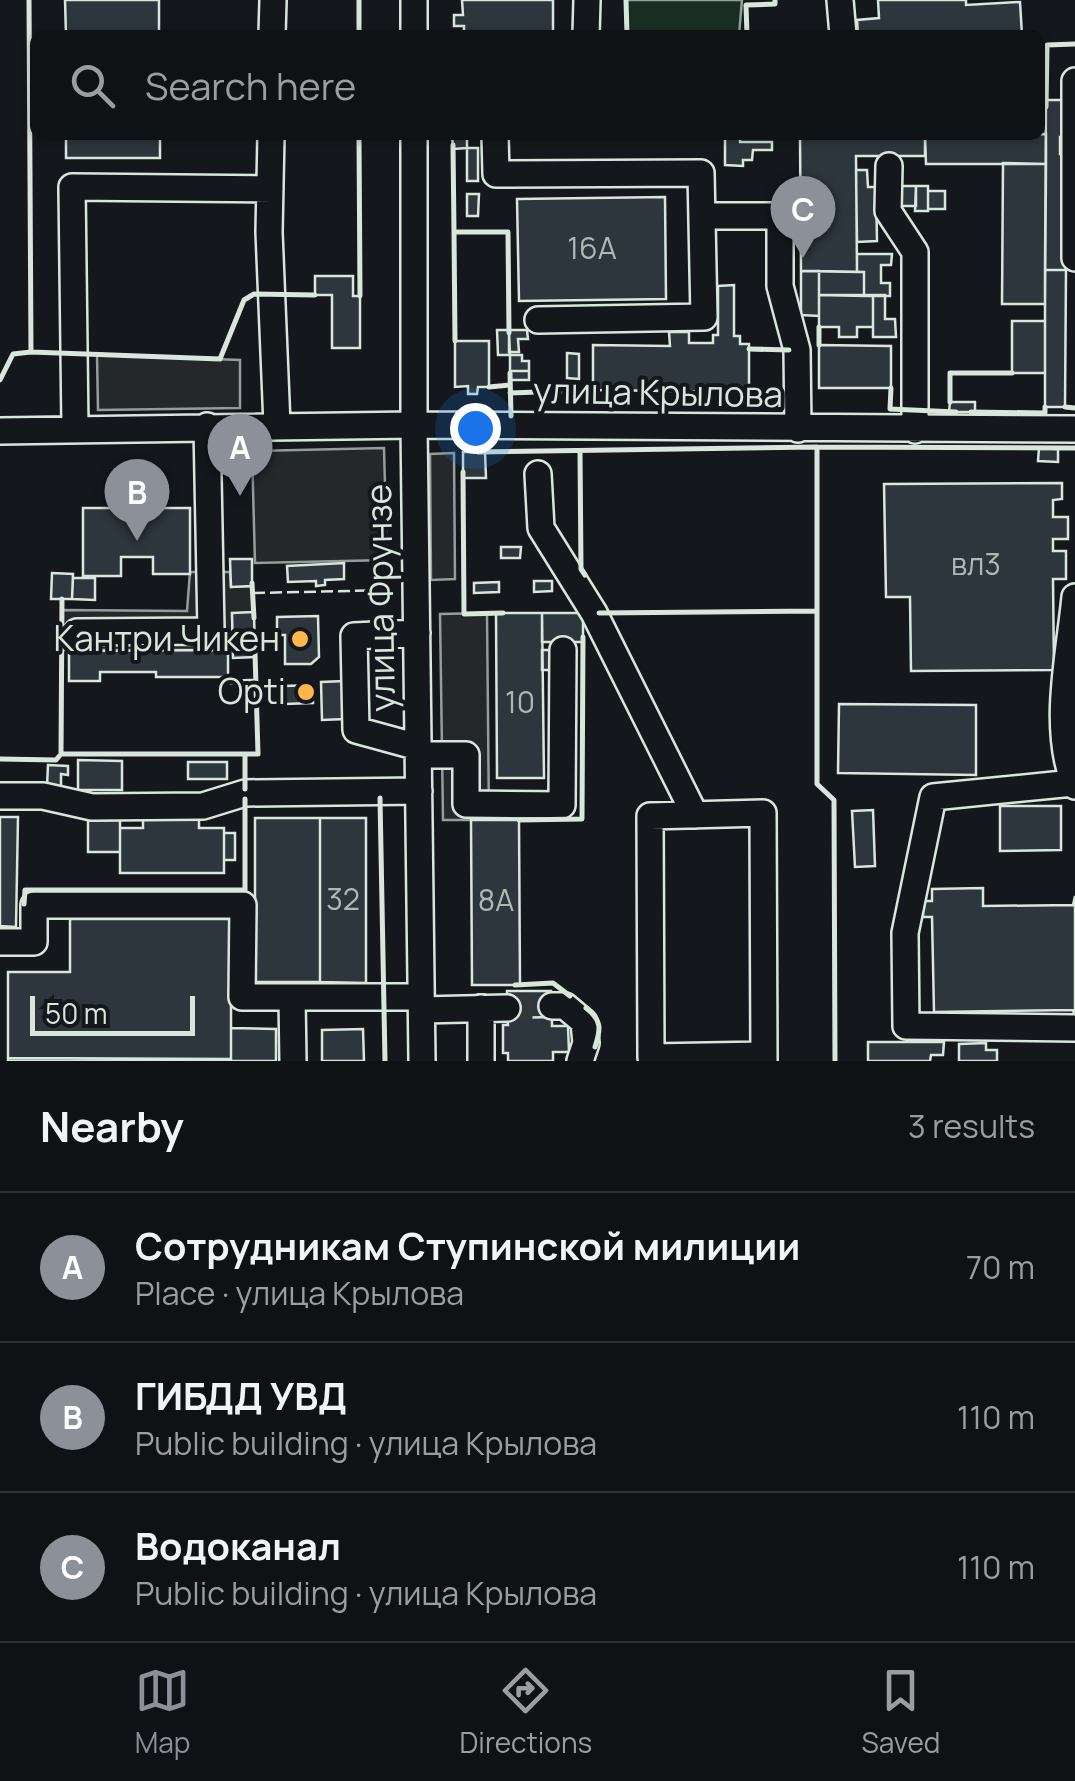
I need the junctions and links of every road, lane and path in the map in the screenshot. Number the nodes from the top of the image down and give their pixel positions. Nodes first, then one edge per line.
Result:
1 (272, 0) edge
2 (414, 0) edge
3 (587, 0) edge
4 (840, 0) edge
5 (272, 30) edge
6 (414, 30) edge
7 (586, 30) edge
8 (842, 30) edge
9 (1075, 81) edge
10 (271, 140) edge
11 (414, 140) edge
12 (495, 140) edge
13 (888, 166) dead end
14 (270, 189) junction
15 (702, 216) junction
16 (1075, 258) edge
17 (538, 320) dead end
18 (277, 425) junction
19 (414, 425) junction
20 (207, 426) junction
21 (1075, 429) edge
22 (798, 430) junction
23 (916, 430) junction
24 (0, 431) edge
25 (87, 435) junction
26 (538, 474) dead end
27 (1075, 597) edge
28 (77, 632) dead end
29 (417, 633) junction
30 (563, 650) dead end
31 (418, 751) junction
32 (1074, 785) edge
33 (419, 792) junction
34 (0, 796) edge
35 (695, 814) junction
36 (0, 942) edge
37 (292, 998) junction
38 (421, 1003) junction
39 (552, 1006) tunnel mouth
40 (1075, 1028) edge
41 (764, 1058) edge
42 (293, 1061) edge
43 (422, 1061) edge
44 (482, 1061) edge
45 (580, 1061) edge

1 - 5 street
2 - 6 street
3 - 7 street
4 - 8 street
9 - 16 street
10 - 14 street
11 - 19 street, улица Фрунзе
12 - 15 street
13 - 23 street
14 - 18 street
14 - 25 street
15 - 17 street
15 - 22 street
18 - 19 street, улица Крылова
18 - 20 street, улица Крылова
19 - 22 street, улица Крылова
19 - 29 street, улица Фрунзе
20 - 25 street, улица Крылова
20 - 28 street
21 - 23 street, улица Крылова
22 - 23 street, улица Крылова
24 - 25 street, улица Крылова
26 - 35 street
27 - 32 street
29 - 31 street, улица Фрунзе
29 - 31 street
30 - 31 street
31 - 33 street, улица Фрунзе
32 - 40 street
33 - 34 street
33 - 38 street, улица Фрунзе
35 - 41 street
35 - 41 street
36 - 37 street
37 - 38 street
37 - 42 street
38 - 43 street, улица Фрунзе
38 - 44 street
39 - 45 street

